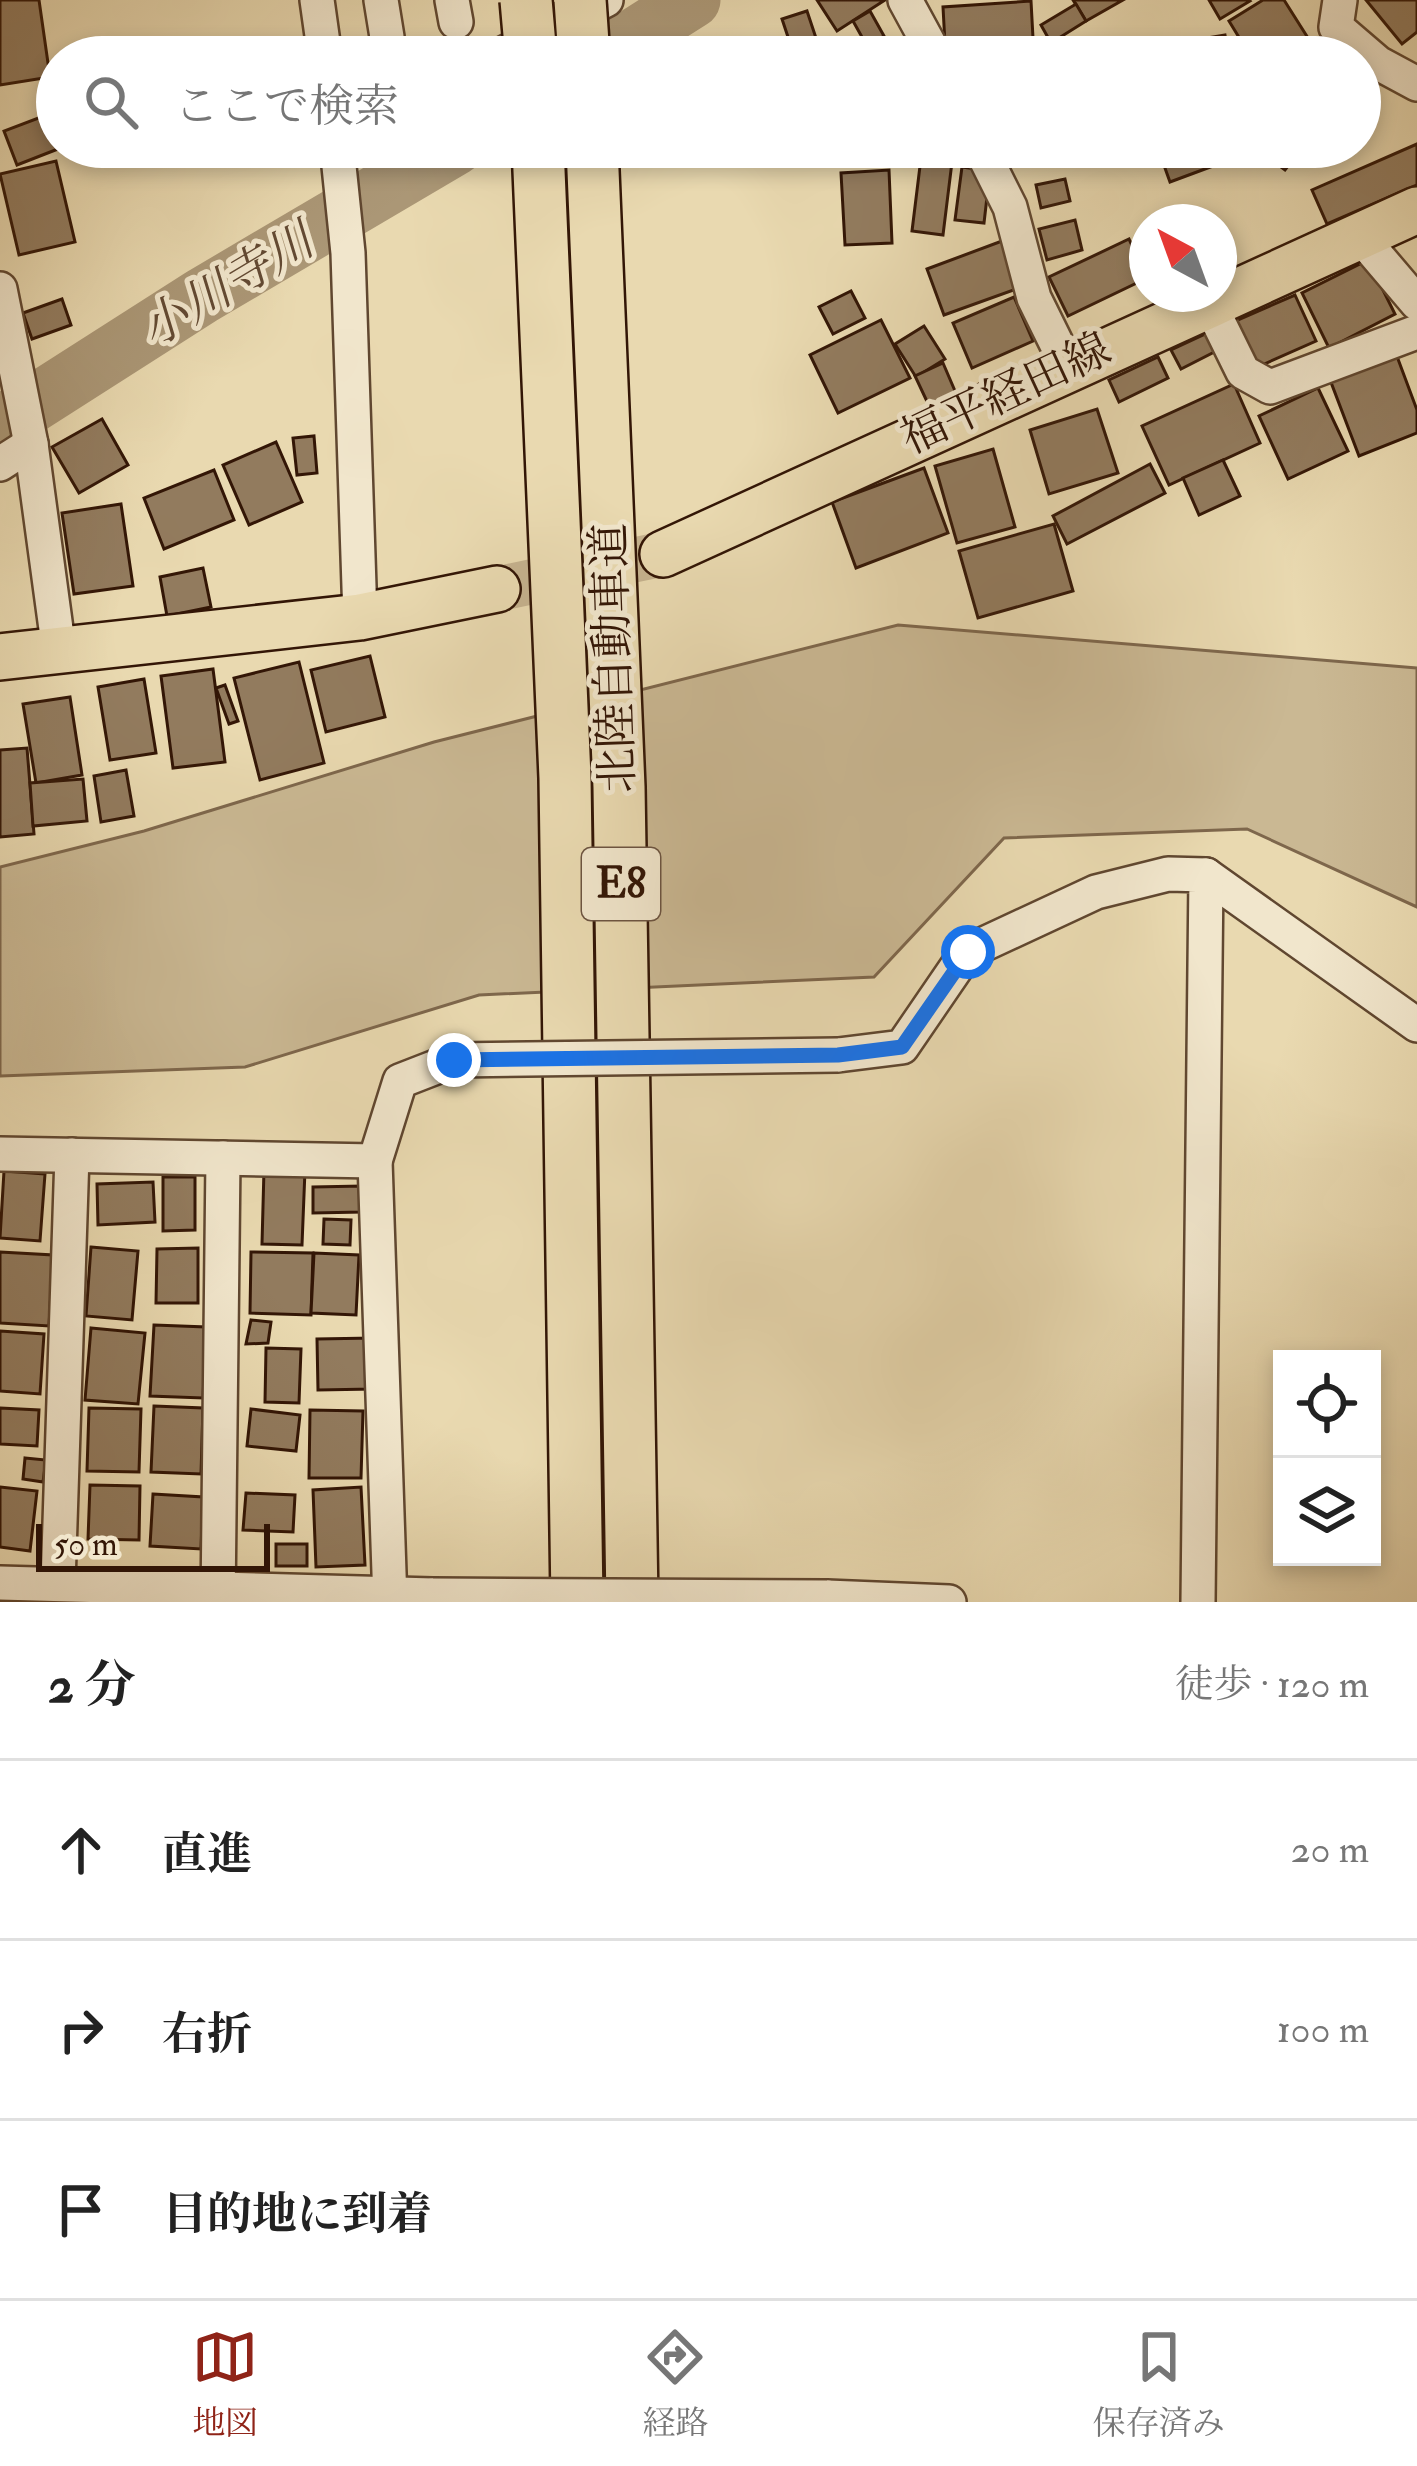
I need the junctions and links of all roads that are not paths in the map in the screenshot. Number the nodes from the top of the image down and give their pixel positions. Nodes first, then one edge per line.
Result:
1 (317, 0) edge
2 (382, 0) edge
3 (526, 0) edge
4 (580, 0) edge
5 (606, 0) edge
6 (905, 0) edge
7 (1340, 0) edge
8 (322, 36) edge
9 (387, 36) edge
10 (529, 36) edge
11 (537, 36) edge
12 (583, 36) edge
13 (925, 36) edge
14 (1346, 36) edge
15 (1381, 65) edge
16 (1417, 84) edge
17 (340, 168) edge
18 (540, 168) edge
19 (592, 168) edge
20 (990, 168) edge
21 (1417, 210) edge
22 (1360, 236) junction
23 (0, 289) edge
24 (1237, 291) edge
25 (1417, 303) edge
26 (1188, 312) edge
27 (1213, 312) edge
28 (1417, 332) edge
29 (1067, 365) junction
30 (31, 444) junction
31 (0, 464) edge
32 (662, 554) tunnel mouth
33 (497, 590) tunnel mouth
34 (360, 617) junction
35 (59, 651) junction
36 (0, 657) edge
37 (1206, 874) junction
38 (1417, 1025) edge
39 (0, 1154) edge
40 (72, 1155) junction
41 (223, 1158) junction
42 (375, 1161) junction
43 (0, 1583) edge
44 (58, 1584) junction
45 (218, 1594) edge
46 (390, 1598) edge
47 (577, 1602) edge
48 (632, 1602) edge
49 (950, 1602) edge
50 (1198, 1602) edge

1 - 8 street
2 - 9 street
3 - 10 highway, bridge
4 - 12 highway, bridge
5 - 11 street
6 - 13 street
7 - 14 street
15 - 16 street
17 - 34 street
18 - 47 highway, 北陸自動車道 / E8
19 - 48 highway, 北陸自動車道 / E8
20 - 29 street
21 - 22 main road, 福平経田線
22 - 24 main road, 福平経田線
22 - 25 street
23 - 30 street
26 - 29 main road, 福平経田線
27 - 28 street
29 - 32 main road, 福平経田線
30 - 31 street
30 - 35 street
33 - 34 main road
34 - 35 main road
35 - 36 main road
37 - 38 street
37 - 42 street, bridge
37 - 50 street
39 - 40 street
40 - 41 street
40 - 44 street
41 - 42 street
41 - 45 street
42 - 46 street
43 - 44 street
44 - 45 street
45 - 46 street
46 - 49 street, bridge

